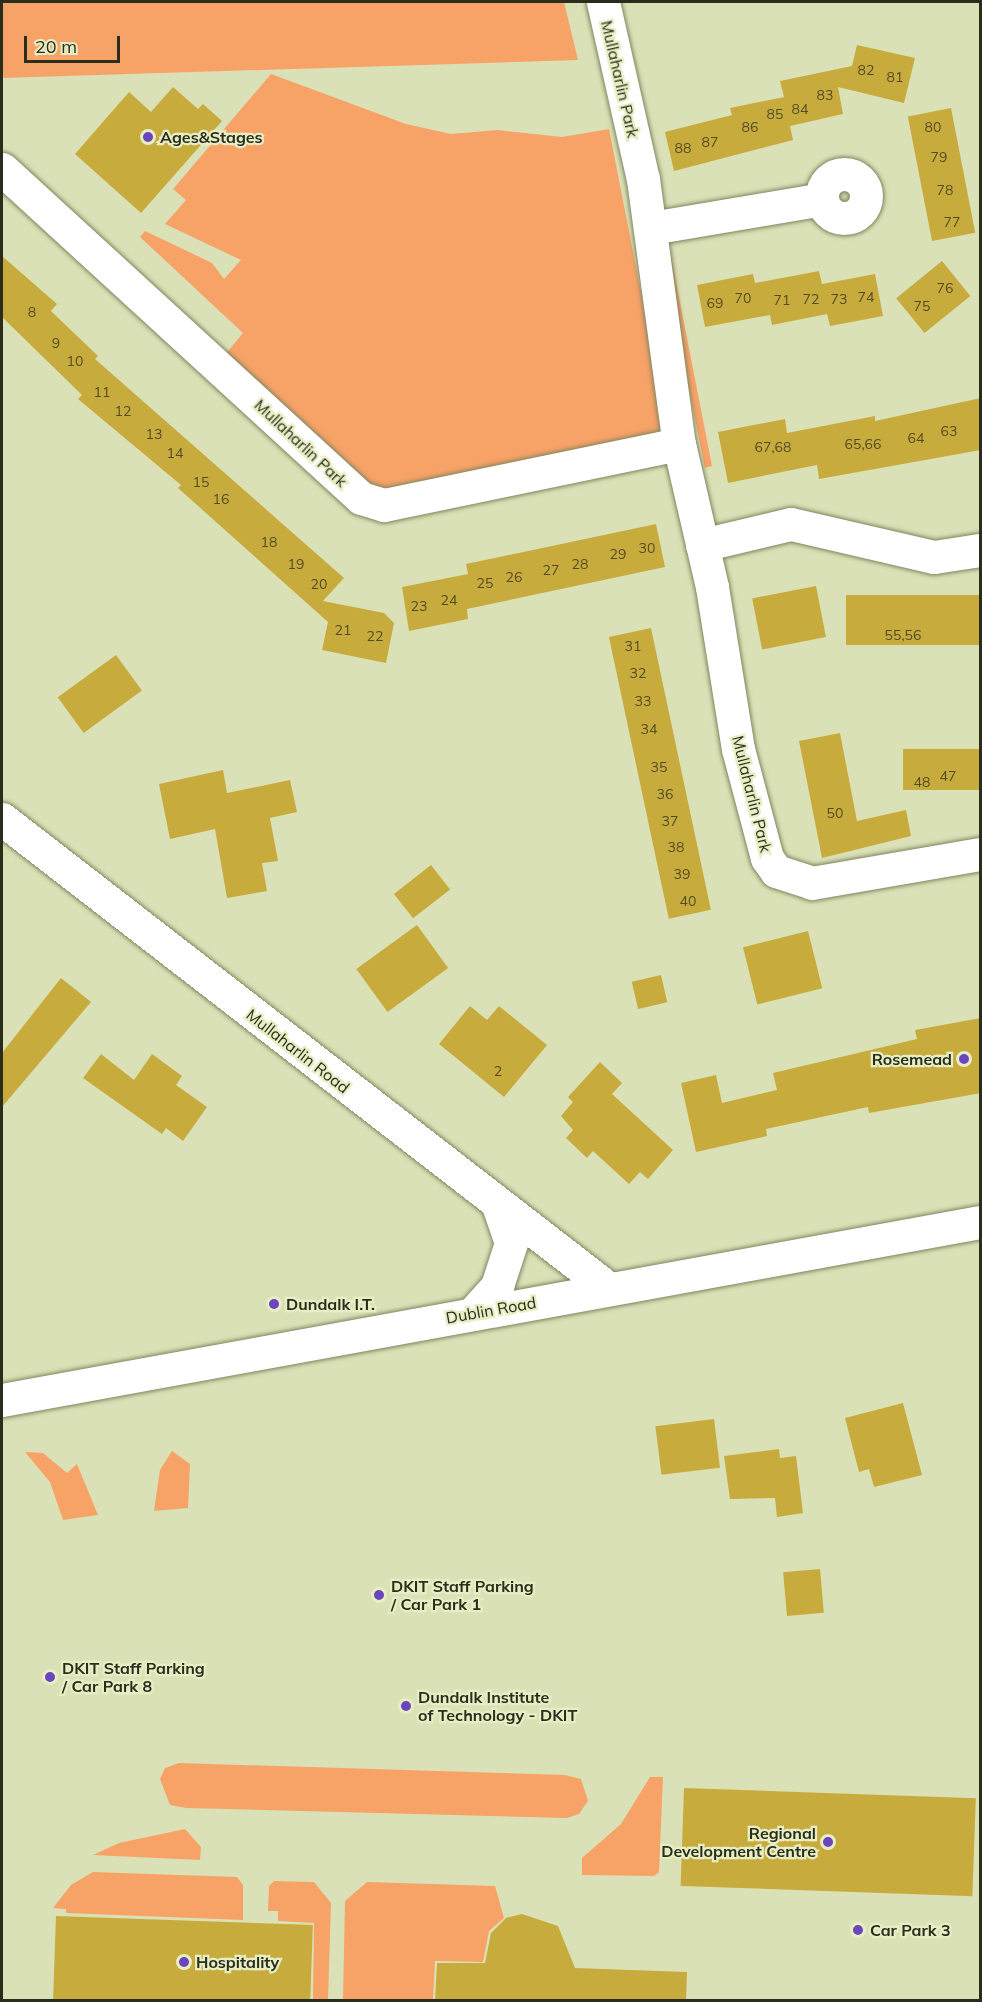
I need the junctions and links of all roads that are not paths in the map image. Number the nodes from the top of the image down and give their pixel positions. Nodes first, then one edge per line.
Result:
1 (603, 2) edge
2 (2, 169) edge
3 (822, 199) dead end
4 (651, 228) junction
5 (679, 444) junction
6 (702, 545) junction
7 (981, 550) edge
8 (2, 819) edge
9 (981, 854) edge
10 (498, 1205) junction
11 (981, 1222) edge
12 (608, 1288) junction
13 (472, 1314) junction
14 (2, 1400) edge

1 - 4 street, Mullaharlin Park
2 - 5 street, Mullaharlin Park
3 - 4 street
4 - 5 street, Mullaharlin Park
5 - 6 street, Mullaharlin Park
6 - 7 street
6 - 9 street, Mullaharlin Park
8 - 10 street, Mullaharlin Road
10 - 12 street, Mullaharlin Road
10 - 13 street
11 - 12 street, Dublin Road
12 - 13 street, Dublin Road
13 - 14 street, Dublin Road

